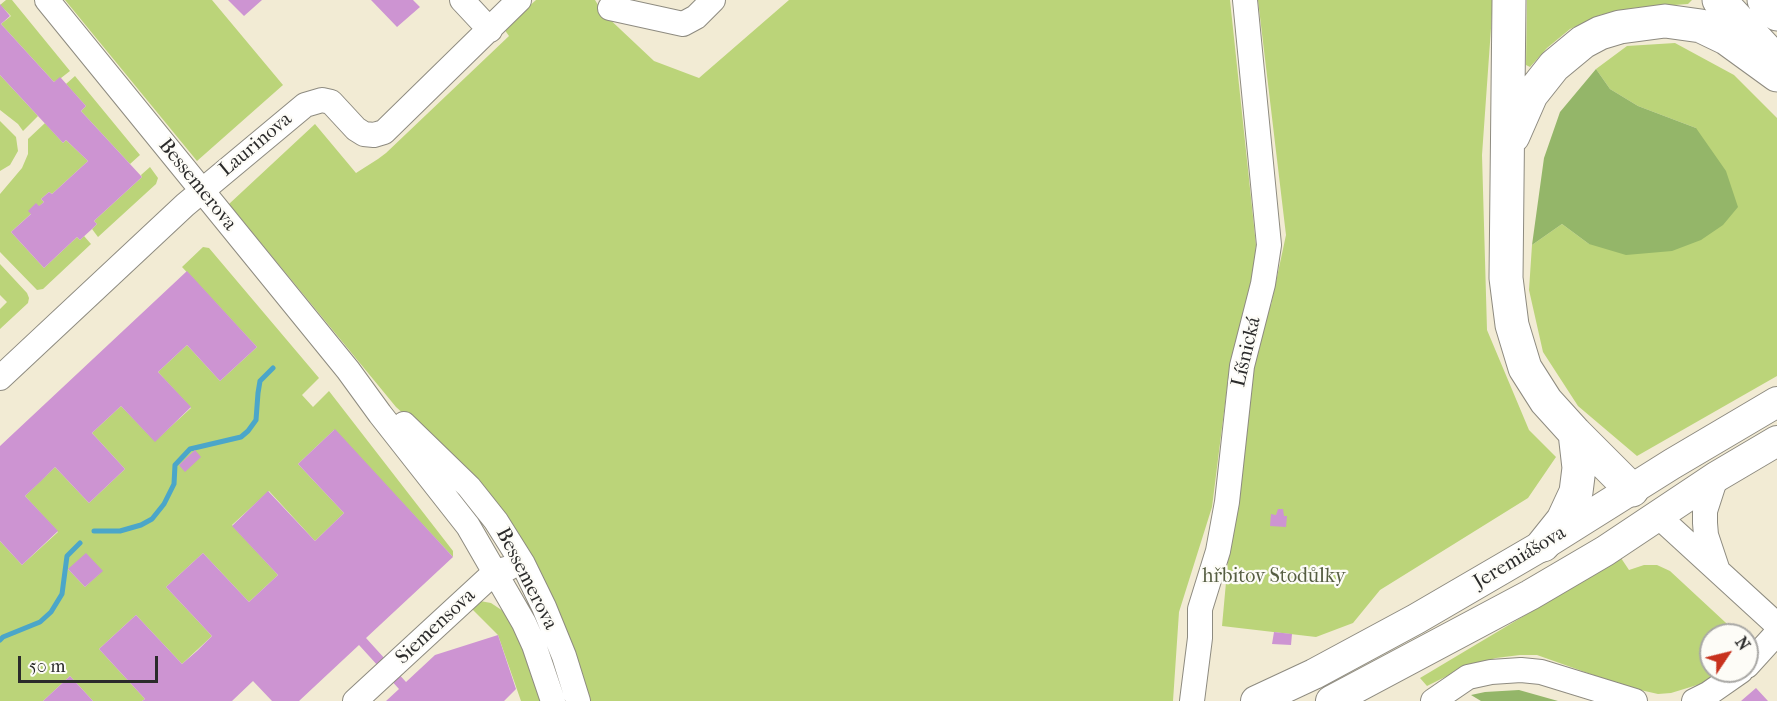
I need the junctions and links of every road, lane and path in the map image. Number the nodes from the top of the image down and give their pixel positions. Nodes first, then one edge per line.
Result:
1 (47, 0) edge
2 (462, 0) edge
3 (519, 0) edge
4 (713, 0) edge
5 (1245, 0) edge
6 (1509, 0) edge
7 (1719, 0) edge
8 (1764, 0) edge
9 (610, 8) dead end
10 (1777, 14) edge
11 (490, 30) junction
12 (1777, 62) edge
13 (1777, 75) edge
14 (1507, 164) junction
15 (202, 191) junction
16 (348, 370) junction
17 (0, 378) edge
18 (1777, 402) edge
19 (1575, 433) junction
20 (1777, 441) edge
21 (1716, 477) junction
22 (1632, 490) junction
23 (1659, 516) junction
24 (1543, 545) junction
25 (523, 564) junction
26 (1718, 570) junction
27 (495, 572) junction
28 (1777, 625) edge
29 (1777, 633) edge
30 (1759, 653) edge
31 (1724, 683) edge
32 (355, 701) edge
33 (553, 701) edge
34 (578, 701) edge
35 (1192, 701) edge
36 (1256, 701) edge
37 (1331, 701) edge
38 (1433, 701) edge
39 (1635, 701) edge
40 (1694, 701) edge

1 - 15 street, Bessemerova
2 - 11 street
3 - 11 street, Laurinova
4 - 9 street
5 - 35 street, Líšnická
6 - 14 highway
7 - 12 highway
8 - 10 highway
11 - 15 street, Laurinova
13 - 14 highway
14 - 19 highway
15 - 16 street, Bessemerova
15 - 17 street, Laurinova
16 - 25 street, Bessemerova
16 - 27 street, Bessemerova
18 - 22 main road, Jeremiášova
19 - 22 highway
19 - 24 highway
20 - 21 main road, Jeremiášova
21 - 23 main road, Jeremiášova
21 - 26 street
22 - 23 main road
22 - 24 main road, Jeremiášova
23 - 26 street
23 - 37 main road, Jeremiášova
24 - 36 main road, Jeremiášova
25 - 27 street, Siemensova
25 - 34 street, Bessemerova
26 - 28 street
27 - 32 street, Siemensova
27 - 33 street, Bessemerova
29 - 30 street
31 - 40 street
38 - 39 street

